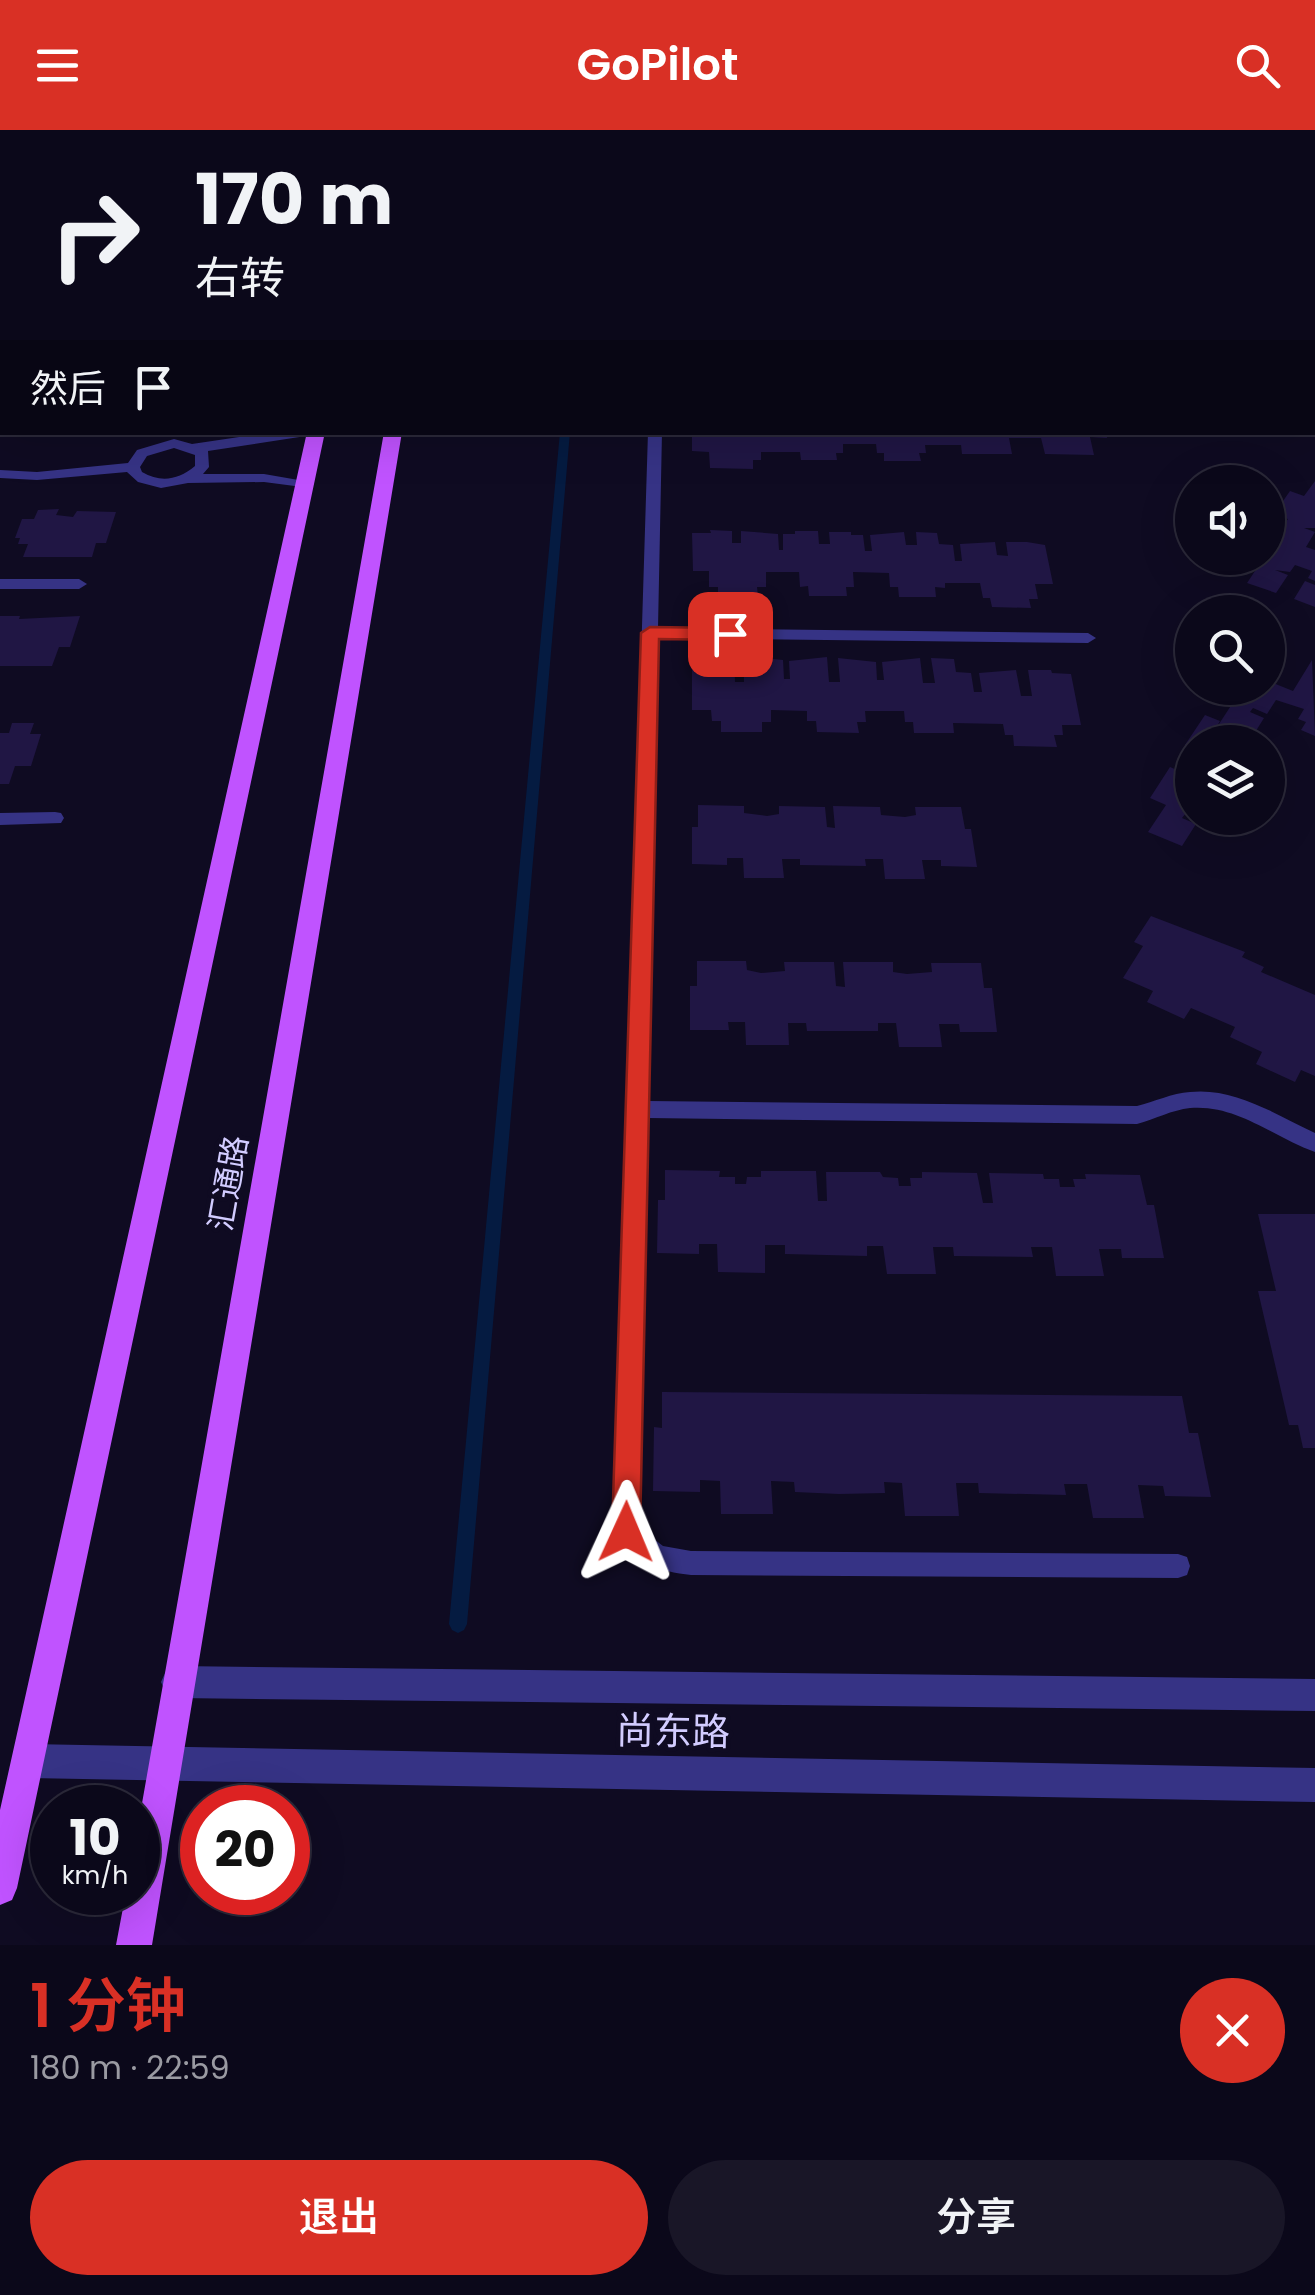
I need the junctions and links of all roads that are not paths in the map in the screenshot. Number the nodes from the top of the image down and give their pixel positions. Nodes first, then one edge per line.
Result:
1 (285, 435) edge
2 (315, 435) edge
3 (392, 435) edge
4 (655, 435) edge
5 (195, 448) junction
6 (133, 467) junction
7 (0, 474) edge
8 (186, 479) junction
9 (305, 485) junction
10 (0, 584) edge
11 (79, 584) dead end
12 (650, 633) junction
13 (1088, 638) dead end
14 (54, 818) dead end
15 (0, 819) edge
16 (638, 1109) junction
17 (1315, 1143) edge
18 (1178, 1566) dead end
19 (176, 1682) junction
20 (1315, 1695) edge
21 (29, 1761) junction
22 (164, 1765) junction
23 (1315, 1786) edge
24 (0, 1888) edge
25 (134, 1945) edge

1 - 5 lane
2 - 9 main road
3 - 19 main road, 汇通路
4 - 12 lane
5 - 6 lane
5 - 8 lane
6 - 7 lane
6 - 8 lane
8 - 9 lane
9 - 21 main road
10 - 11 lane
12 - 13 lane
12 - 16 lane
14 - 15 lane
16 - 17 lane
16 - 18 lane
19 - 20 street, 尚东路
19 - 22 main road, 汇通路
21 - 22 street, 尚东路
21 - 24 main road
22 - 23 street, 尚东路
22 - 25 main road, 汇通路

